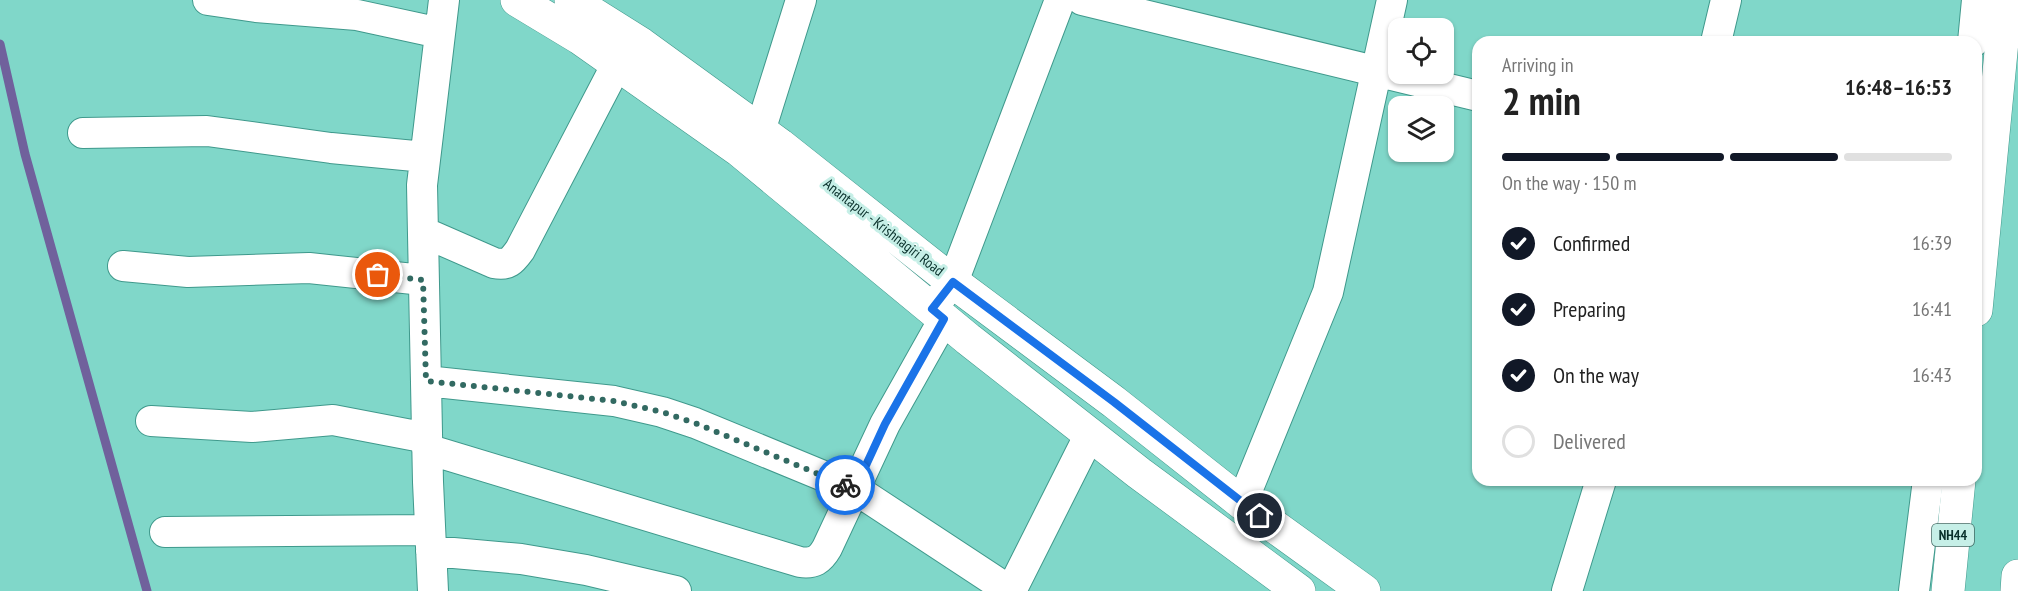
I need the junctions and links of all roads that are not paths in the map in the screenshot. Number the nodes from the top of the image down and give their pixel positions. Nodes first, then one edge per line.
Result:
1 (208, 0) edge
2 (444, 0) edge
3 (517, 0) edge
4 (571, 0) edge
5 (801, 0) edge
6 (1060, 0) edge
7 (1082, 0) edge
8 (1392, 0) edge
9 (1726, 0) edge
10 (1977, 0) edge
11 (2006, 0) edge
12 (440, 33) junction
13 (1717, 36) edge
14 (1974, 36) edge
15 (617, 64) junction
16 (1377, 71) junction
17 (1472, 95) edge
18 (760, 131) junction
19 (83, 133) dead end
20 (425, 157) junction
21 (423, 232) junction
22 (1982, 248) edge
23 (123, 266) dead end
24 (423, 280) junction
25 (953, 282) junction
26 (938, 314) junction
27 (426, 381) junction
28 (151, 421) dead end
29 (1090, 434) junction
30 (427, 444) junction
31 (1600, 486) edge
32 (1927, 486) edge
33 (1958, 486) edge
34 (855, 489) junction
35 (1242, 503) junction
36 (165, 532) dead end
37 (431, 541) junction
38 (2018, 576) edge
39 (586, 580) edge
40 (433, 591) edge
41 (676, 591) edge
42 (1010, 591) edge
43 (1299, 591) edge
44 (1364, 591) edge
45 (1567, 591) edge
46 (1914, 591) edge
47 (1948, 591) edge
48 (2017, 591) edge

1 - 12 street
2 - 12 street
3 - 15 highway, Anantapur - Krishnagiri Road
4 - 18 highway, Anantapur - Krishnagiri Road
5 - 18 street
6 - 25 street
7 - 16 street
8 - 16 street
9 - 13 street
10 - 14 street
11 - 22 highway
12 - 20 street
15 - 21 street
15 - 26 highway, Anantapur - Krishnagiri Road
16 - 17 street
16 - 35 street
18 - 25 highway, Anantapur - Krishnagiri Road
19 - 20 street
20 - 21 street
21 - 24 street
23 - 24 street
24 - 27 street
25 - 26 street
25 - 35 highway, Anantapur - Krishnagiri Road
26 - 29 highway, Anantapur - Krishnagiri Road
26 - 34 street
27 - 30 street
27 - 34 street
28 - 30 street
29 - 42 street
29 - 43 highway, Anantapur - Krishnagiri Road
30 - 34 street
30 - 37 street
31 - 45 street
32 - 46 street
33 - 47 highway, NH44
34 - 42 street
35 - 44 highway, Anantapur - Krishnagiri Road
36 - 37 street
37 - 39 street
37 - 40 street
38 - 48 highway
39 - 41 street

